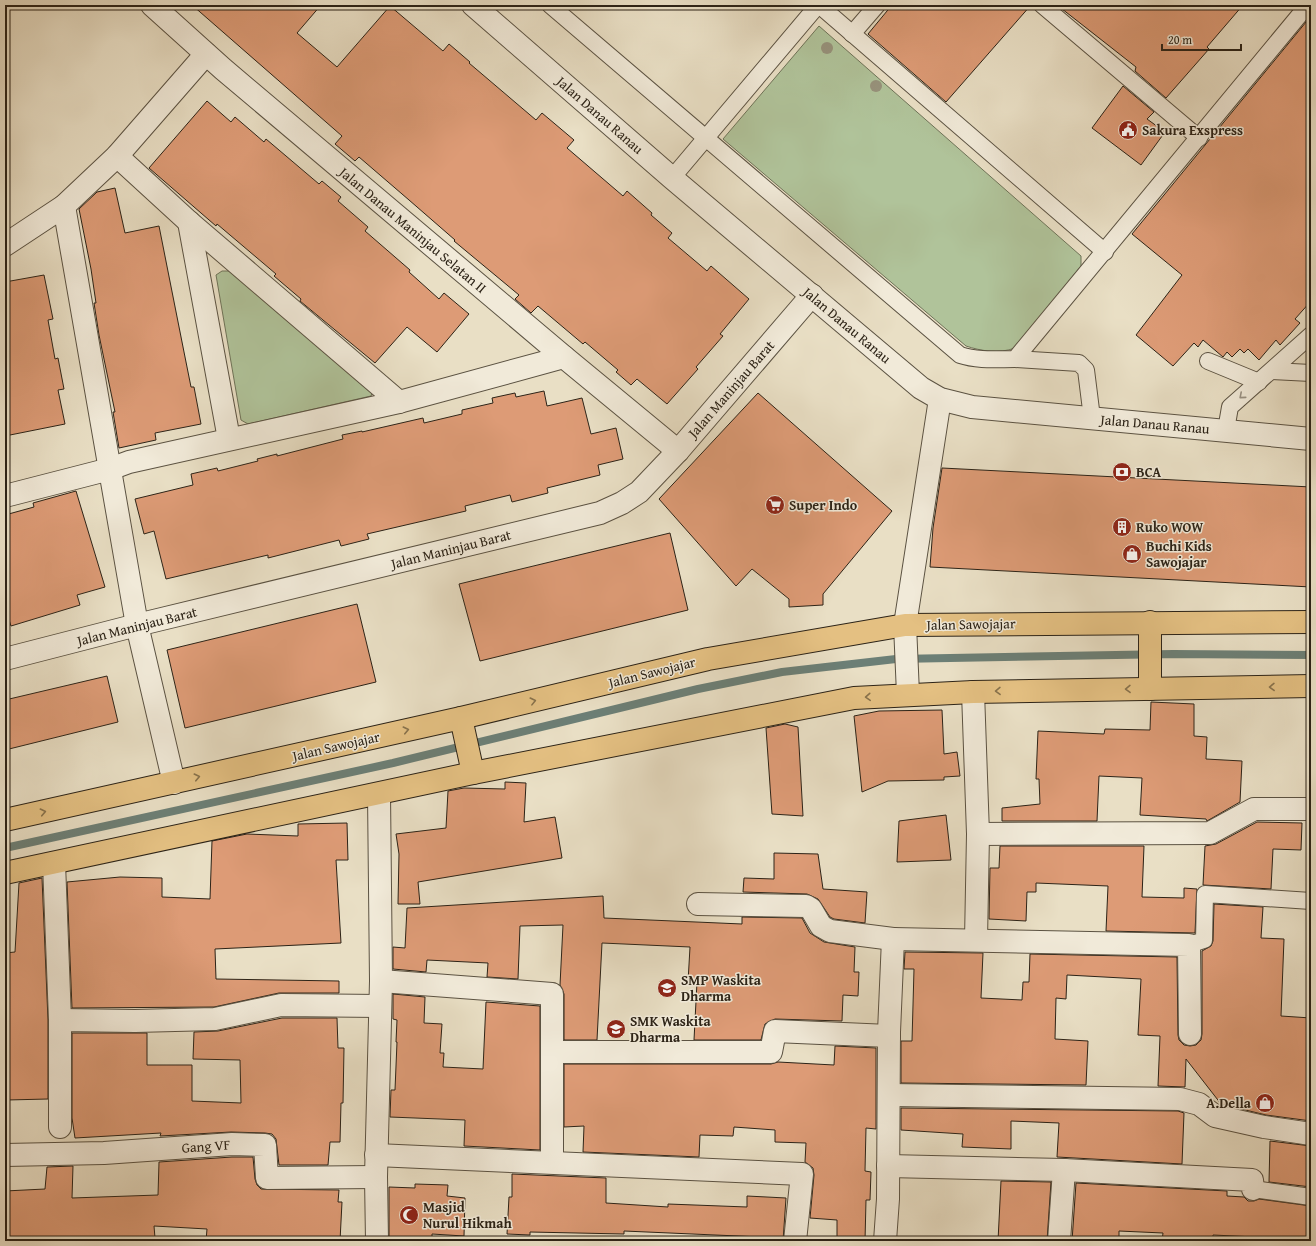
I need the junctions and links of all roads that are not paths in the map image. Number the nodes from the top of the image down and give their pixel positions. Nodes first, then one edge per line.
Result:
1 (152, 5) edge
2 (473, 5) edge
3 (550, 5) edge
4 (818, 5) edge
5 (877, 5) edge
6 (1042, 5) edge
7 (1308, 7) edge
8 (852, 34) junction
9 (206, 54) junction
10 (706, 138) junction
11 (1199, 138) junction
12 (117, 156) junction
13 (672, 178) junction
14 (64, 206) junction
15 (189, 222) junction
16 (5, 245) edge
17 (1105, 252) junction
18 (812, 295) junction
19 (1311, 335) edge
20 (564, 357) junction
21 (1016, 359) junction
22 (1208, 361) dead end
23 (1272, 371) junction
24 (1311, 373) edge
25 (1259, 382) junction
26 (940, 399) junction
27 (399, 402) junction
28 (1092, 418) junction
29 (1226, 430) junction
30 (1311, 439) edge
31 (229, 440) junction
32 (678, 451) junction
33 (119, 466) junction
34 (5, 496) edge
35 (1311, 622) edge
36 (137, 625) junction
37 (906, 630) junction
38 (1150, 630) junction
39 (5, 659) edge
40 (1311, 686) edge
41 (1150, 689) junction
42 (973, 692) junction
43 (908, 694) junction
44 (463, 727) junction
45 (471, 765) junction
46 (174, 783) junction
47 (379, 794) junction
48 (1311, 810) edge
49 (5, 820) edge
50 (978, 834) junction
51 (54, 863) junction
52 (5, 873) edge
53 (1311, 901) edge
54 (698, 904) dead end
55 (892, 939) junction
56 (976, 940) junction
57 (1189, 945) junction
58 (381, 981) junction
59 (380, 1006) junction
60 (60, 1020) junction
61 (1190, 1034) dead end
62 (889, 1036) junction
63 (553, 1052) junction
64 (889, 1095) junction
65 (60, 1127) dead end
66 (1311, 1134) edge
67 (5, 1155) edge
68 (376, 1155) junction
69 (552, 1162) junction
70 (888, 1166) junction
71 (1064, 1170) junction
72 (376, 1177) junction
73 (1253, 1189) joint
74 (1311, 1197) edge
75 (377, 1241) edge
76 (795, 1241) edge
77 (885, 1241) edge
78 (1059, 1241) edge

1 - 9 street, Jalan Danau Maninjau Selatan II
2 - 13 street, Jalan Danau Ranau
3 - 10 lane
4 - 8 lane
4 - 10 lane
5 - 8 lane
6 - 11 lane
7 - 11 lane
8 - 17 lane
9 - 12 street
9 - 20 street, Jalan Danau Maninjau Selatan II
10 - 13 lane
10 - 21 lane
11 - 17 lane
12 - 14 street
12 - 15 street
13 - 18 street, Jalan Danau Ranau
14 - 16 street
14 - 33 street
15 - 27 street
15 - 31 street
17 - 21 lane
18 - 26 street, Jalan Danau Ranau
18 - 32 street, Jalan Maninjau Barat
19 - 23 lane
20 - 27 street
20 - 32 street, Jalan Danau Maninjau Selatan II
21 - 28 lane
22 - 25 lane
23 - 24 lane
23 - 25 lane
25 -> 29 lane
26 - 28 street, Jalan Danau Ranau
26 - 37 street
27 - 31 street
28 - 29 street, Jalan Danau Ranau
29 - 30 street, Jalan Danau Ranau
31 - 33 street
32 - 36 street, Jalan Maninjau Barat
33 - 34 street
33 - 36 street
35 - 38 main road, Jalan Sawojajar
36 - 39 street, Jalan Maninjau Barat
36 - 46 street
37 - 38 main road, Jalan Sawojajar
37 - 43 street
44 -> 37 main road, Jalan Sawojajar
38 - 41 main road
40 -> 41 main road
41 -> 42 main road
42 - 43 main road
42 - 50 street
43 -> 45 main road
44 - 45 main road
46 -> 44 main road, Jalan Sawojajar
45 - 47 main road
49 -> 46 main road, Jalan Sawojajar
47 - 51 main road
47 - 58 street
48 - 50 street
50 - 56 street
51 - 52 main road
51 - 60 street
53 - 57 lane
54 - 55 street
55 - 56 street
55 - 62 street
56 - 57 street
57 - 61 street
58 - 59 street
58 - 63 street
59 - 60 street
59 - 68 street
60 - 65 street
62 - 63 street
62 - 64 street
63 - 69 street
64 - 66 street
64 - 70 street
67 - 72 street, Gang VF
68 - 69 street
68 - 72 street
69 - 76 street
70 - 71 street
70 - 77 street
71 - 73 street
71 - 78 street
72 - 75 street
73 - 74 lane

